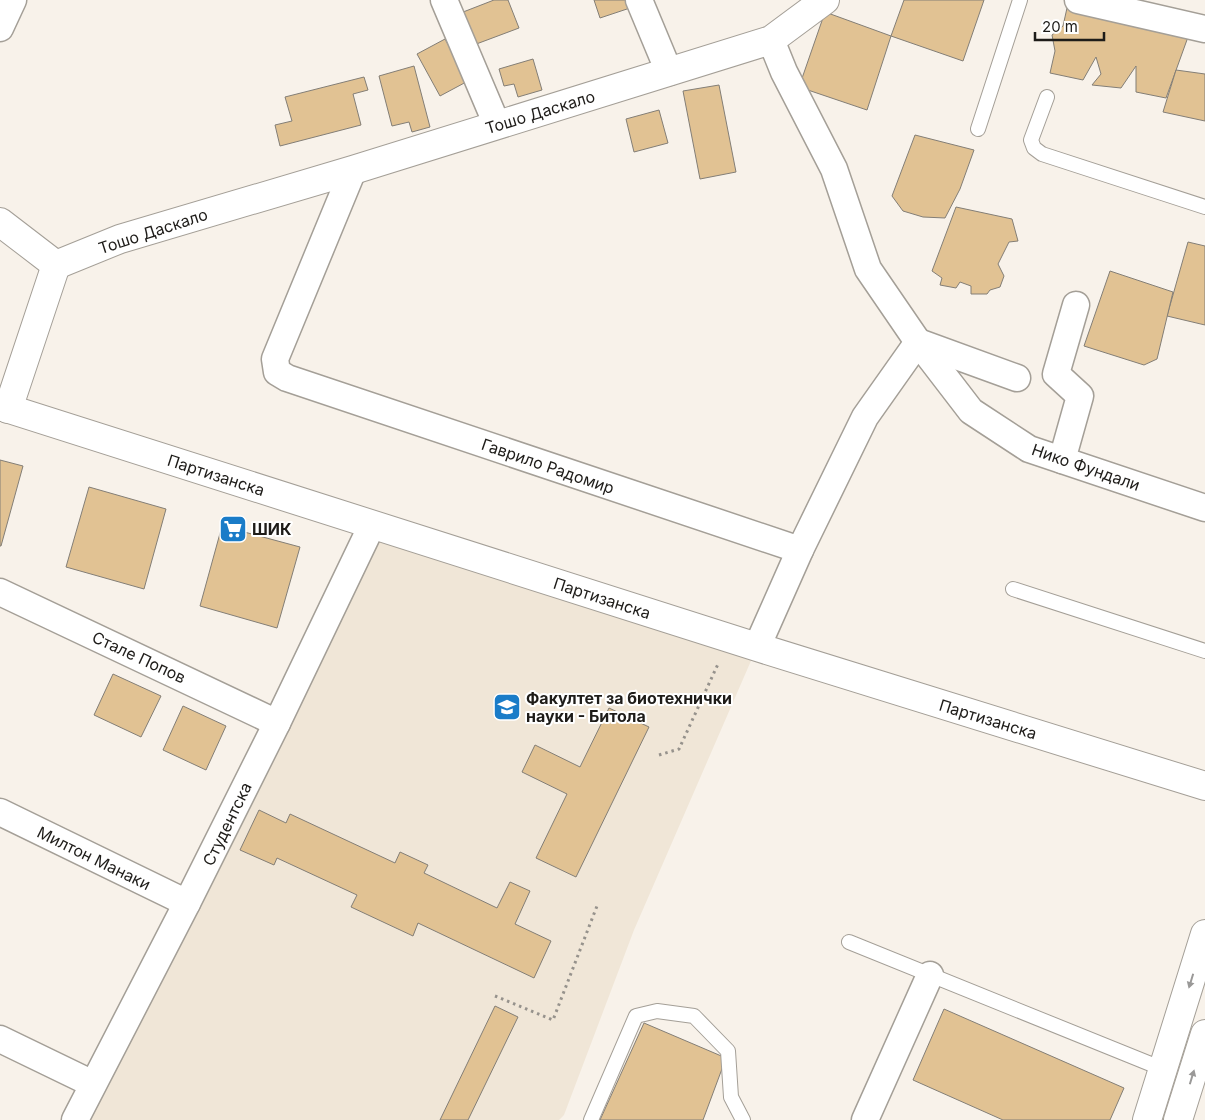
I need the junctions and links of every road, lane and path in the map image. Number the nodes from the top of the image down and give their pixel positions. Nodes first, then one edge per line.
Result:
1 (12, 0) edge
2 (444, 0) edge
3 (639, 0) edge
4 (1020, 0) edge
5 (1078, 0) edge
6 (819, 3) edge
7 (0, 28) edge
8 (1205, 29) edge
9 (771, 40) junction
10 (669, 72) junction
11 (1047, 98) dead end
12 (497, 125) junction
13 (978, 129) dead end
14 (353, 170) junction
15 (1205, 207) edge
16 (0, 222) edge
17 (56, 265) junction
18 (1076, 305) dead end
19 (918, 342) junction
20 (1017, 378) dead end
21 (4, 408) edge
22 (1062, 460) junction
23 (1205, 508) edge
24 (372, 525) junction
25 (800, 550) junction
26 (1013, 589) dead end
27 (0, 592) edge
28 (757, 647) junction
29 (1205, 652) edge
30 (718, 664) dead end
31 (277, 723) junction
32 (659, 755) dead end
33 (1205, 786) edge
34 (0, 812) edge
35 (187, 903) junction
36 (597, 906) dead end
37 (1205, 934) edge
38 (849, 942) dead end
39 (930, 974) junction
40 (495, 996) dead end
41 (1205, 1034) edge
42 (0, 1039) edge
43 (1163, 1070) junction
44 (93, 1084) junction
45 (76, 1120) edge
46 (591, 1120) edge
47 (743, 1120) edge
48 (866, 1120) edge
49 (1147, 1120) edge
50 (1178, 1120) edge

1 - 7 street
2 - 12 street
3 - 10 street
4 - 13 lane
5 - 8 street
6 - 9 street, Тошо Даскало
9 - 10 street, Тошо Даскало
9 - 19 street
10 - 12 street, Тошо Даскало
11 - 15 lane
12 - 14 street, Тошо Даскало
14 - 17 street, Тошо Даскало
14 - 25 street, Гаврило Радомир
16 - 17 street
17 - 21 street
18 - 22 street
19 - 20 street
19 - 22 street, Нико Фундали
19 - 25 street
21 - 24 street, Партизанска
22 - 23 street, Нико Фундали
24 - 28 street, Партизанска
24 - 31 street, Студентска
25 - 28 street
26 - 29 lane
27 - 31 street, Стале Попов
28 - 33 street, Партизанска
30 - 32 path
31 - 35 street, Студентска
34 - 35 street, Милтон Манаки
35 - 44 street, Студентска
36 - 40 path
37 -> 43 street
38 - 39 lane
39 - 43 lane
39 - 48 street
50 -> 41 street
42 - 44 street
43 - 49 street
44 - 45 street, Студентска
46 - 47 lane

